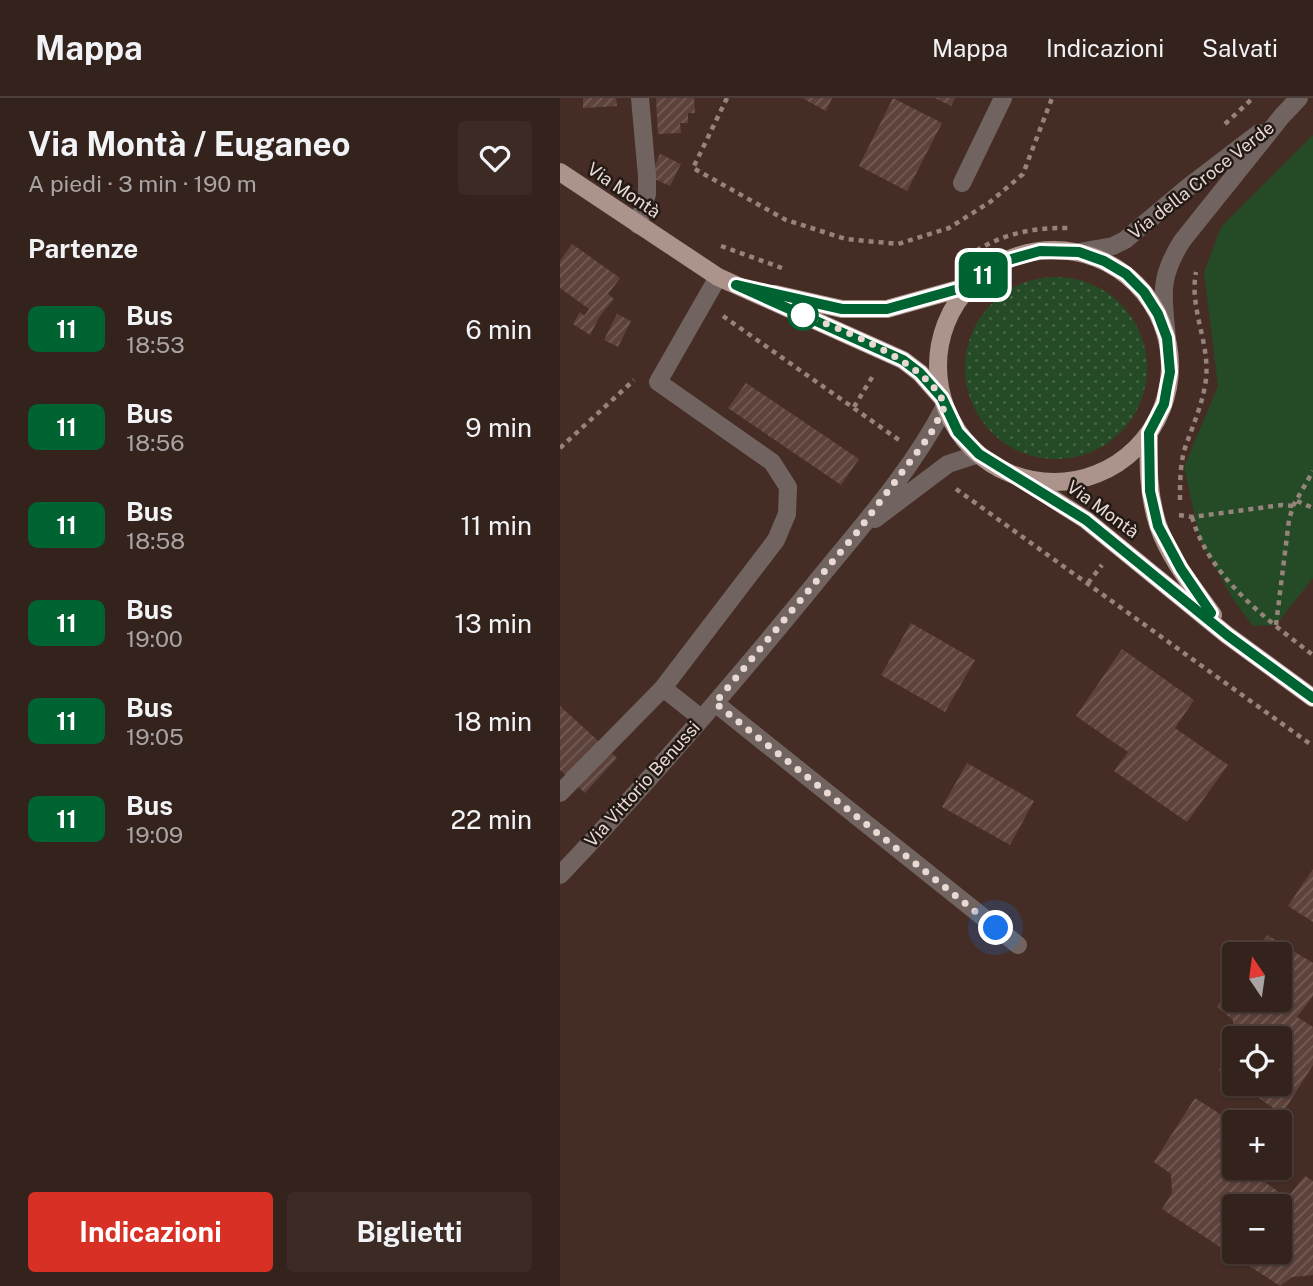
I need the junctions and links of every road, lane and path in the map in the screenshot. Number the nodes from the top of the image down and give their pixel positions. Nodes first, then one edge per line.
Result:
1 (640, 98) edge
2 (727, 98) edge
3 (1003, 98) edge
4 (1052, 98) edge
5 (1253, 98) edge
6 (1299, 98) edge
7 (1282, 116) junction
8 (1225, 125) dead end
9 (560, 172) edge
10 (962, 183) dead end
11 (638, 225) junction
12 (1080, 228) dead end
13 (1079, 252) junction
14 (954, 266) dead end
15 (1197, 269) dead end
16 (718, 277) junction
17 (736, 285) junction
18 (969, 286) junction
19 (719, 314) dead end
20 (1167, 338) junction
21 (877, 369) dead end
22 (639, 374) dead end
23 (943, 402) junction
24 (854, 407) junction
25 (1149, 433) junction
26 (904, 444) dead end
27 (560, 448) edge
28 (979, 454) junction
29 (1313, 471) edge
30 (1016, 475) junction
31 (949, 484) dead end
32 (1297, 501) junction
33 (1293, 506) junction
34 (1313, 508) edge
35 (1192, 517) junction
36 (858, 531) junction
37 (1276, 625) junction
38 (1227, 635) junction
39 (1313, 655) edge
40 (663, 688) junction
41 (1313, 698) edge
42 (715, 703) junction
43 (701, 718) junction
44 (1313, 746) edge
45 (560, 793) edge
46 (560, 875) edge
47 (1018, 945) dead end

1 - 11 street
2 - 4 path
3 - 10 street
5 - 8 path
6 - 7 street, Via della Croce Verde
7 - 13 street, Via della Croce Verde
7 - 20 street, Via della Croce Verde
9 - 11 main road, Via Montà
11 - 16 main road, Via Montà
12 - 14 path
13 - 18 main road, Via Montà
13 - 20 main road, Via Montà
15 - 35 path
16 - 17 main road, Via Montà
16 - 40 street
17 - 18 main road, Via Montà
17 - 23 main road, Via Montà
18 - 23 main road, Via Montà
19 - 24 path
20 - 25 main road, Via Montà
21 - 24 path
22 - 27 path
23 - 28 main road, Via Montà
23 - 36 street, Via Vittorio Benussi
24 - 26 path
25 - 30 main road, Via Montà
25 - 38 main road, Via Montà
28 - 30 main road, Via Montà
28 - 36 street, Via Vittorio Benussi
29 - 32 path
30 - 38 main road, Via Montà
31 - 44 path
32 - 33 path
32 - 34 path
33 - 35 path
33 - 37 path
35 - 37 path
36 - 42 street, Via Vittorio Benussi
37 - 39 path
38 - 41 main road, Via Montà
40 - 43 street
40 - 45 street
42 - 43 street, Via Vittorio Benussi
42 - 47 street
43 - 46 street, Via Vittorio Benussi

